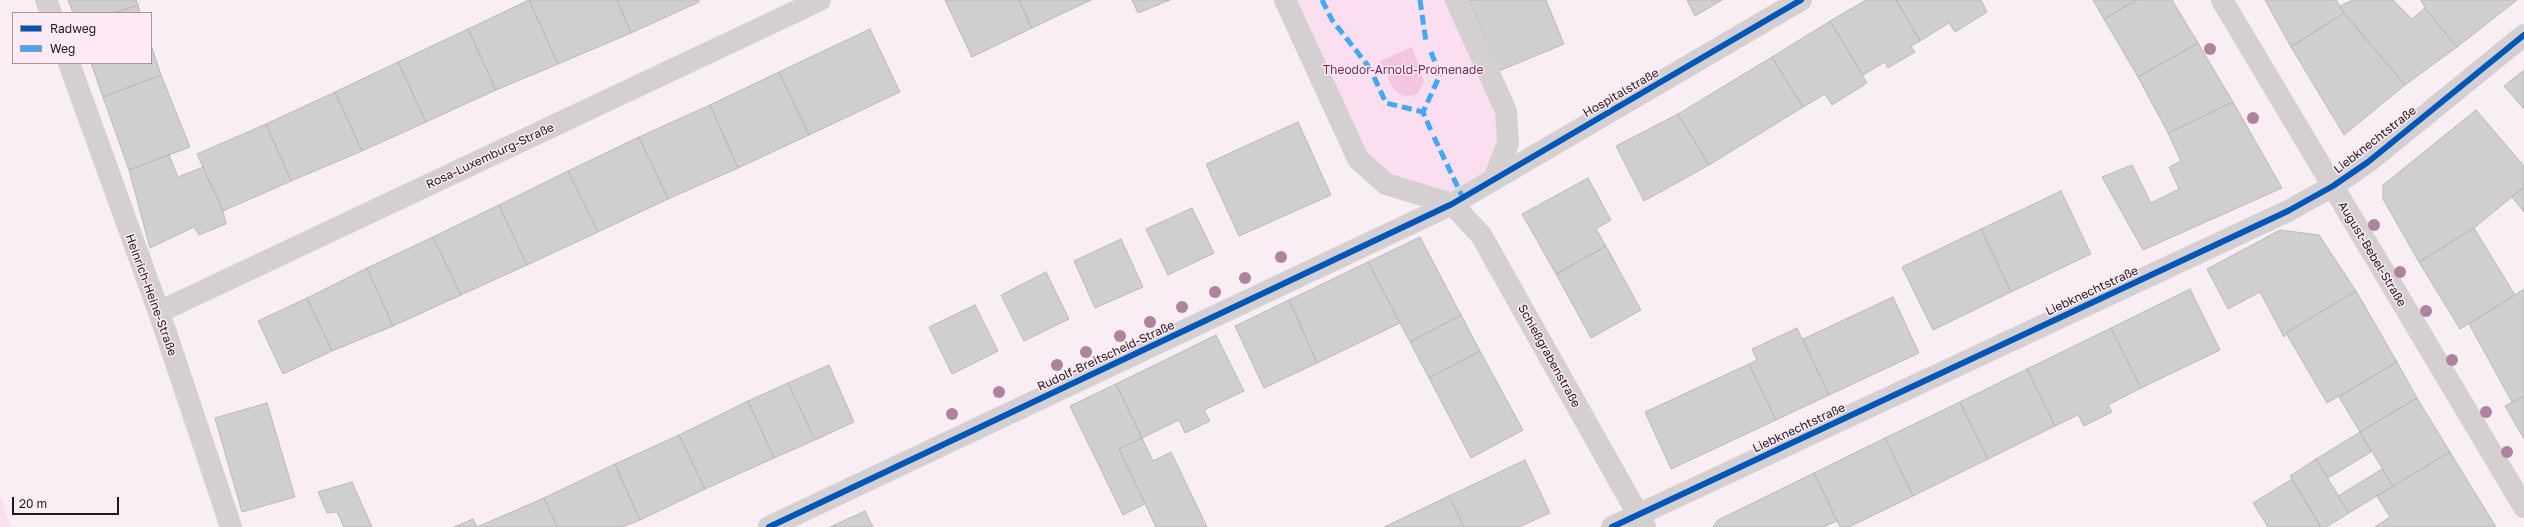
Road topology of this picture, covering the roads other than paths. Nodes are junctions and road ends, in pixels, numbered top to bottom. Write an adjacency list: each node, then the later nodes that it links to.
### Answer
1 (46, 0): 7 (street)
2 (820, 0): 13 (street, Rosa-Luxemburg-Straße)
3 (1285, 0): 12 (street)
4 (1456, 0): 10 (street)
5 (1802, 0): 10 (street, Hospitalstraße)
6 (2222, 0): 11 (street, August-Bebel-Straße)
7 (51, 12)
8 (2524, 35): 11 (street, Liebknechtstraße)
9 (69, 64): 13 (street, Heinrich-Heine-Straße)
10 (1494, 180): 12 (street, Hospitalstraße)
11 (2333, 186): 14 (street, August-Bebel-Straße); 15 (street, Liebknechtstraße)
12 (1452, 204): 15 (street, Schießgrabenstraße); 17 (street, Rudolf-Breitscheid-Straße)
13 (159, 312): 16 (street, Heinrich-Heine-Straße)
14 (2524, 507)
15 (1642, 521): 18 (street, Liebknechtstraße)
16 (231, 527)
17 (769, 527)
18 (1612, 527)

